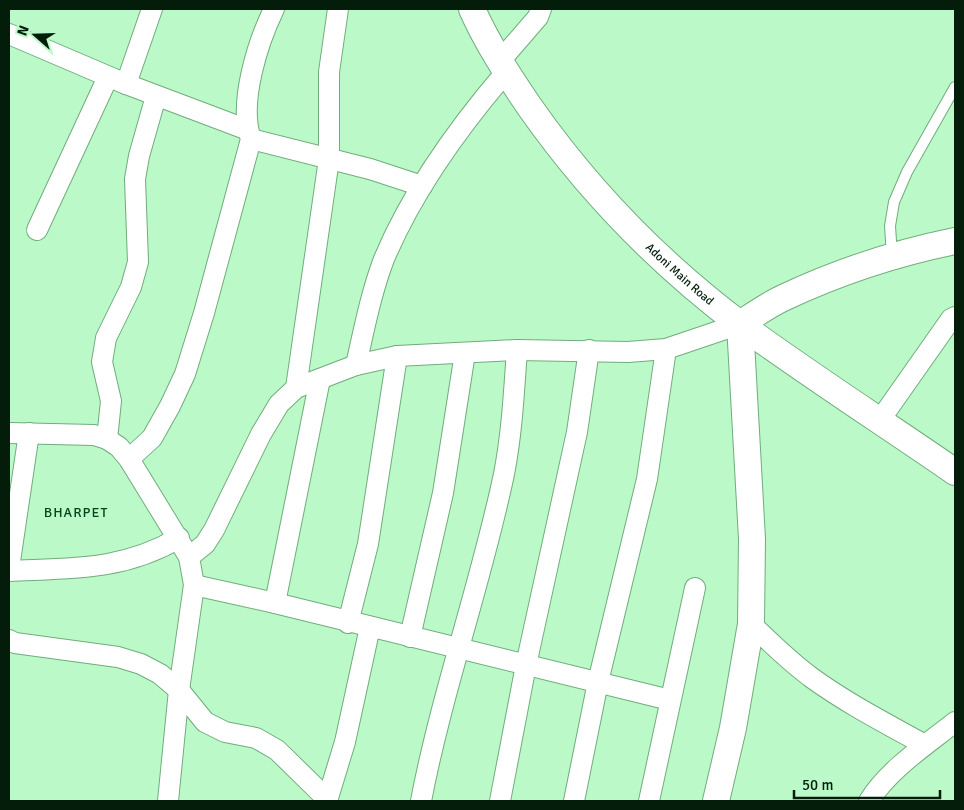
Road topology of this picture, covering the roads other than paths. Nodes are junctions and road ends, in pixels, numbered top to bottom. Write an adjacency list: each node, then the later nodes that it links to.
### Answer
1 (152, 9): 8 (street)
2 (274, 9): 11 (street)
3 (338, 9): 12 (street)
4 (472, 9): 7 (street, Adoni Main Road)
5 (541, 9): 7 (street)
6 (9, 34): 8 (street)
7 (503, 67): 13 (street); 18 (street, Adoni Main Road)
8 (117, 81): 10 (street); 14 (street)
9 (955, 87): 16 (lane)
10 (156, 96): 11 (street); 30 (street)
11 (249, 134): 12 (street); 31 (street)
12 (329, 159): 13 (street); 26 (street)
13 (422, 186): 24 (street)
14 (37, 230)
15 (955, 241): 16 (street)
16 (892, 256): 18 (street)
17 (955, 318): 27 (street)
18 (740, 324): 19 (street); 27 (street, Adoni Main Road); 40 (street)
19 (666, 349): 21 (street); 46 (street)
20 (517, 350): 21 (street); 22 (street); 44 (street)
21 (589, 350): 45 (street)
22 (465, 353): 23 (street); 42 (street)
23 (397, 356): 24 (street); 39 (street)
24 (356, 365): 25 (street)
25 (320, 379): 26 (street); 38 (street)
26 (296, 388): 34 (street)
27 (880, 420): 32 (street, Adoni Main Road)
28 (9, 433): 29 (street)
29 (29, 433): 30 (street); 35 (street)
30 (107, 439): 31 (street)
31 (129, 459): 33 (street)
32 (955, 472)
33 (179, 538): 34 (street); 35 (street)
34 (189, 557): 36 (street)
35 (9, 569)
36 (194, 585): 38 (street); 47 (street)
37 (695, 588): 48 (street)
38 (275, 603): 39 (street)
39 (348, 623): 41 (street)
40 (751, 624): 50 (street); 57 (street)
41 (370, 627): 42 (street); 51 (street)
42 (410, 637): 44 (street)
43 (9, 640): 47 (street)
44 (458, 649): 45 (street); 53 (street)
45 (526, 665): 46 (street); 54 (street)
46 (598, 682): 48 (street); 55 (street)
47 (179, 690): 51 (street); 52 (street)
48 (670, 700): 56 (street)
49 (955, 722): 50 (street)
50 (925, 745): 58 (street)
51 (327, 800)
52 (168, 801)
53 (421, 801)
54 (500, 801)
55 (574, 801)
56 (649, 801)
57 (716, 801)
58 (869, 801)

